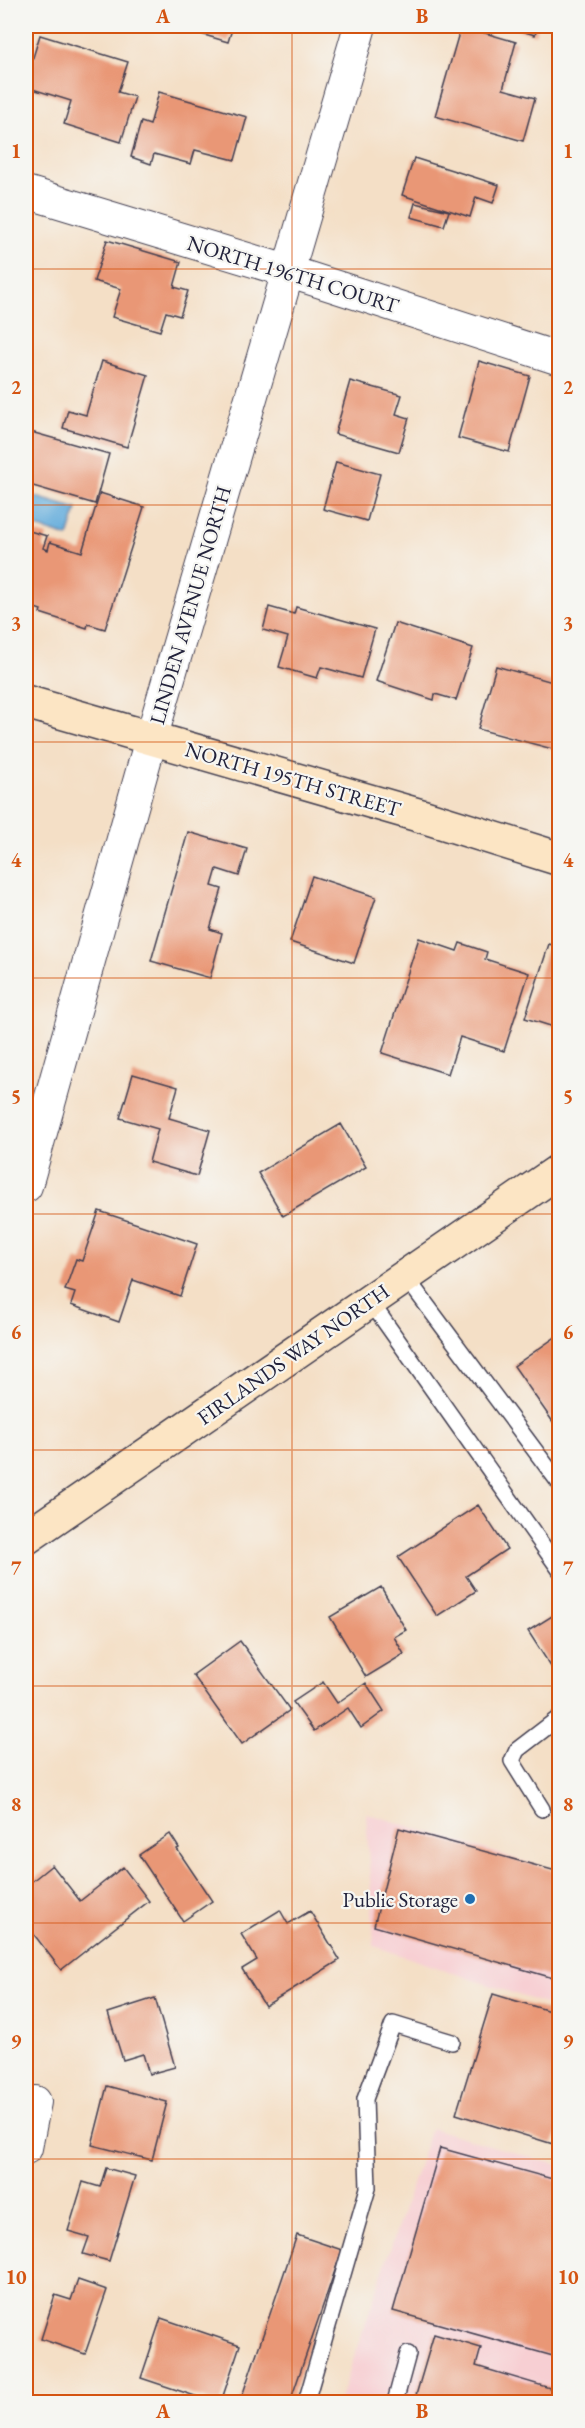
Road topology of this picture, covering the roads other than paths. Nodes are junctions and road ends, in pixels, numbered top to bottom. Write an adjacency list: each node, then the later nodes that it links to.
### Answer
1 (360, 26): 3 (street, LINDEN AVENUE NORTH)
2 (26, 192): 3 (street, NORTH 196TH COURT)
3 (287, 271): 4 (street, NORTH 196TH COURT); 6 (street, LINDEN AVENUE NORTH)
4 (560, 359)
5 (26, 702): 6 (street, NORTH 195TH STREET)
6 (150, 739): 7 (street, NORTH 195TH STREET); 9 (street, LINDEN AVENUE NORTH)
7 (560, 859)
8 (560, 1170): 10 (street, FIRLANDS WAY NORTH)
9 (26, 1186)
10 (405, 1276): 11 (street, FIRLANDS WAY NORTH); 12 (lane)
11 (370, 1301): 13 (street, FIRLANDS WAY NORTH); 14 (lane)
12 (560, 1484)
13 (26, 1538)
14 (560, 1570)
15 (560, 1717): 16 (lane)
16 (542, 1809)
17 (452, 2042): 21 (lane)
18 (35, 2102): 19 (street)
19 (26, 2148)
20 (408, 2355): 22 (lane)
21 (306, 2403)
22 (395, 2403)

